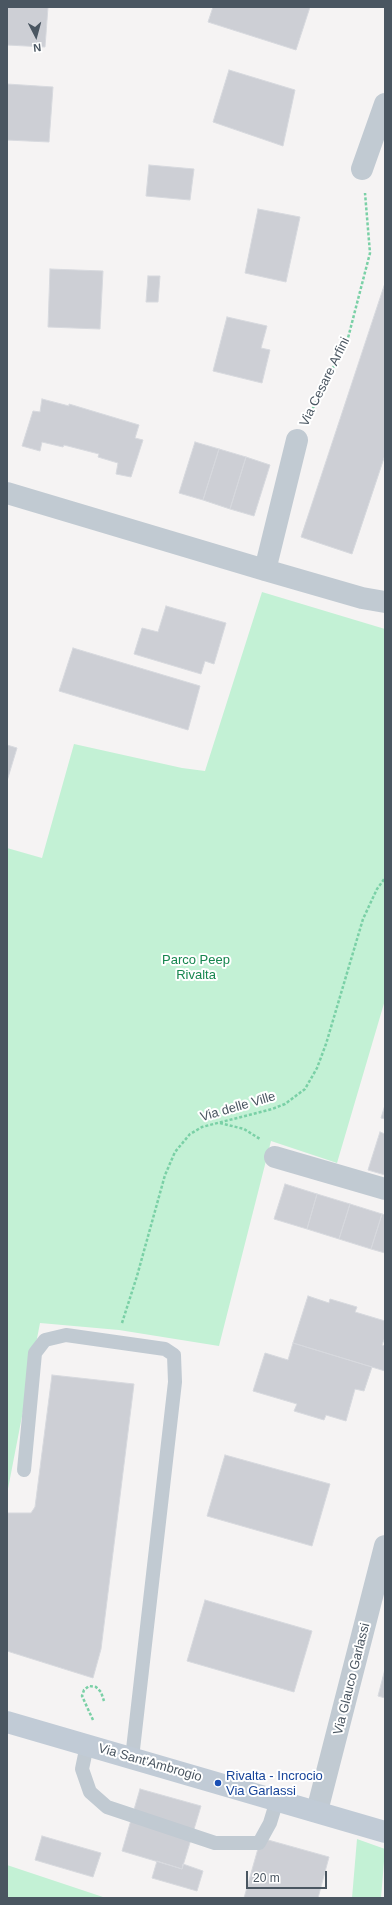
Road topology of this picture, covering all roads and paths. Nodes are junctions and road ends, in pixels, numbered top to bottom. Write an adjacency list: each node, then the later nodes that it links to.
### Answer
1 (385, 104): 2 (street)
2 (362, 169): 3 (path, Via Cesare Arfini)
3 (297, 440): 5 (street, Via Cesare Arfini)
4 (7, 493): 5 (street)
5 (265, 570): 6 (street)
6 (385, 602)
7 (385, 878): 8 (path, Via delle Ville)
8 (218, 1122): 9 (path); 11 (path, Via delle Ville)
9 (275, 1157): 10 (street)
10 (385, 1189)
11 (119, 1330)
12 (24, 1470): 18 (lane)
13 (385, 1546): 20 (street, Via Glauco Garlassi)
14 (104, 1701): 15 (path)
15 (93, 1720)
16 (7, 1722): 17 (main road, Via Sant'Ambrogio)
17 (87, 1745): 18 (main road, Via Sant'Ambrogio); 19 (lane)
18 (132, 1758): 19 (main road, Via Sant'Ambrogio)
19 (277, 1800): 20 (main road, Via Sant'Ambrogio)
20 (317, 1811): 21 (main road, Via Sant'Ambrogio)
21 (385, 1832)

